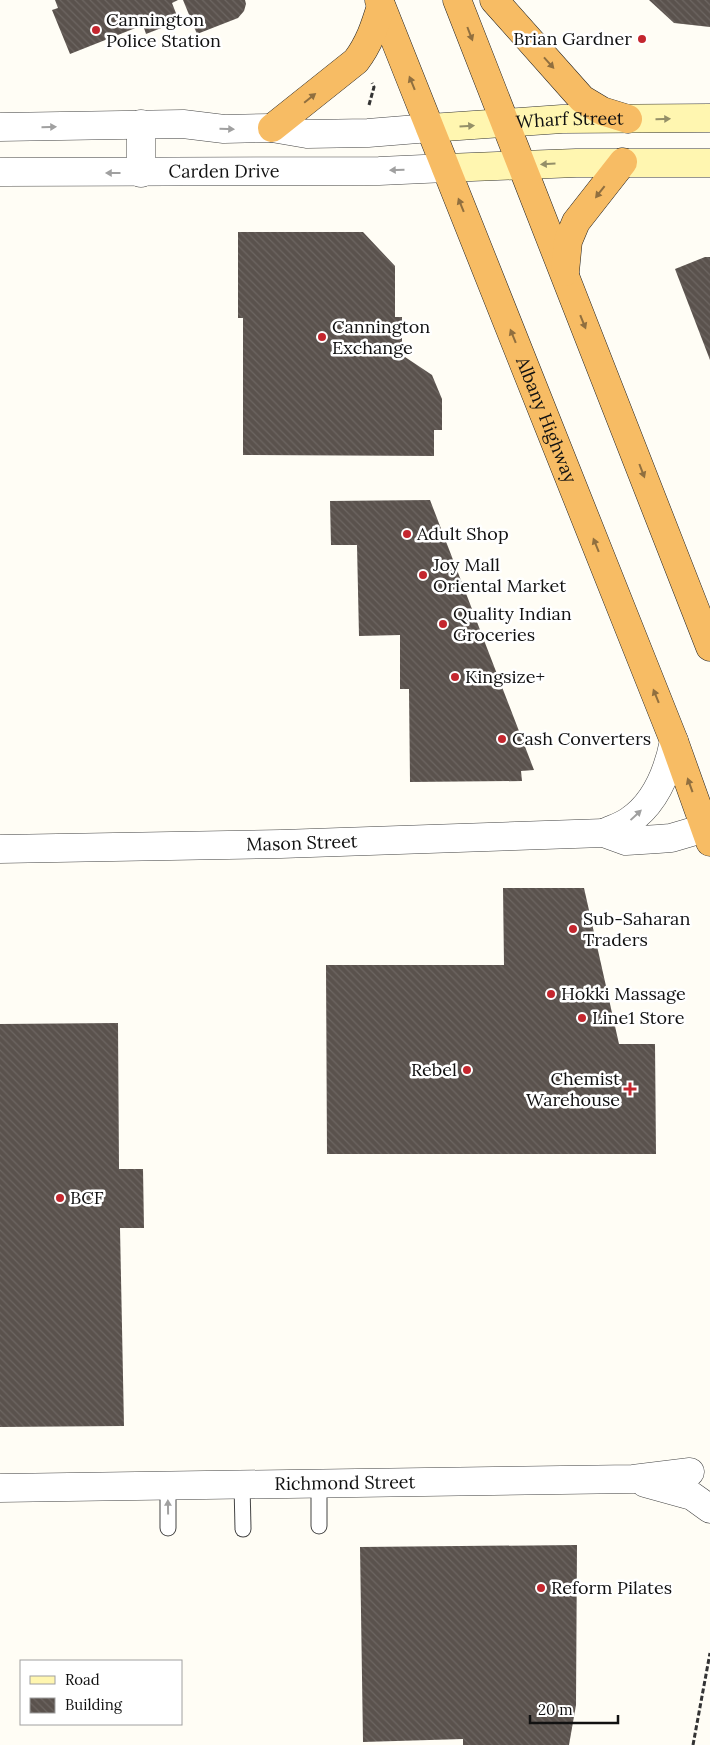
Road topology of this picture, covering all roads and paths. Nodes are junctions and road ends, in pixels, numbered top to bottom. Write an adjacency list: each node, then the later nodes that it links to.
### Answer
1 (457, 0): 8 (highway, one-way to 8)
2 (494, 0): 7 (highway, one-way to 7)
3 (380, 3): 11 (highway, one-way to 3); 12 (highway, Albany Highway, one-way to 3)
4 (374, 87): 5 (path)
5 (368, 108)
6 (710, 118): 7 (main road, Wharf Street, one-way to 6)
7 (628, 119): 8 (main road, Wharf Street)
8 (505, 123): 12 (main road, Wharf Street, one-way to 8); 15 (highway)
9 (141, 124): 10 (street, one-way to 9); 11 (street, one-way to 11); 18 (street)
10 (0, 128)
11 (272, 128): 12 (street)
12 (430, 128): 16 (highway, Albany Highway)
13 (623, 162): 14 (main road); 15 (main road, one-way to 15); 19 (highway, one-way to 19)
14 (710, 163)
15 (521, 165): 16 (main road); 19 (highway)
16 (446, 168): 18 (street, Carden Drive, one-way to 18); 21 (highway, Albany Highway, one-way to 16)
17 (0, 172): 18 (street, Carden Drive, one-way to 17)
18 (141, 173)
19 (565, 277): 20 (highway, one-way to 20)
20 (710, 647)
21 (674, 741): 22 (highway, Albany Highway, one-way to 21); 23 (street, Mason Street, one-way to 21)
22 (708, 831): 23 (street, Mason Street)
23 (604, 833): 24 (street, Mason Street)
24 (0, 849)
25 (690, 1472): 26 (street, Richmond Street)
26 (633, 1480): 28 (street, Richmond Street); 31 (street)
27 (242, 1484): 28 (street, Richmond Street); 29 (street, Richmond Street); 34 (lane)
28 (319, 1484): 32 (lane)
29 (168, 1486): 30 (street, Richmond Street); 33 (lane, one-way to 29)
30 (0, 1488)
31 (710, 1510)
32 (319, 1526)
33 (168, 1528)
34 (243, 1529)
35 (710, 1653): 36 (path)
36 (693, 1745)

